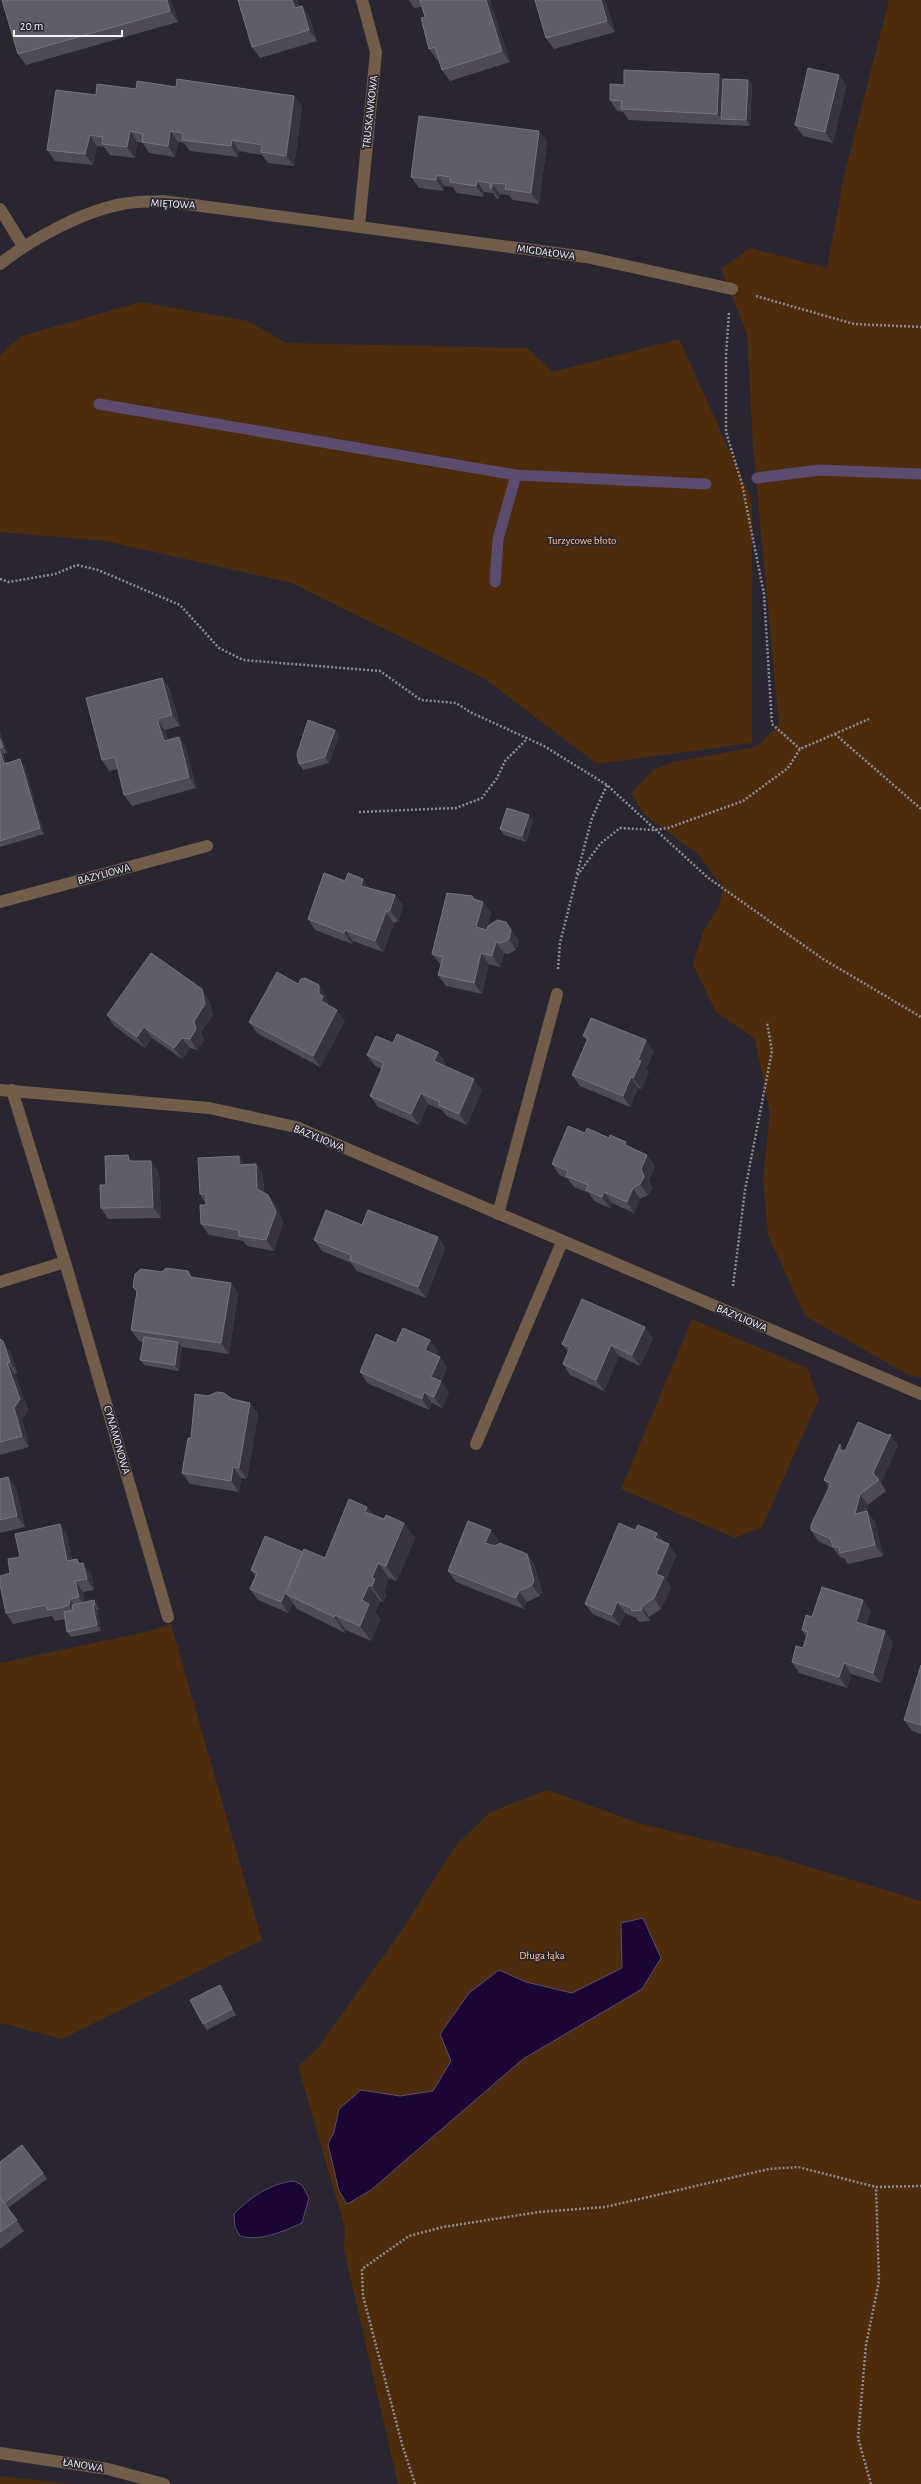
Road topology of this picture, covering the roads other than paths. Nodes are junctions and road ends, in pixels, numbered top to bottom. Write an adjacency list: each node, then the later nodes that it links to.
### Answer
1 (362, 0): 3 (street, TRUSKAWKOWA)
2 (0, 209): 4 (street)
3 (359, 226): 4 (street, MIĘTOWA); 6 (street, MIGDAŁOWA)
4 (23, 246): 5 (street, MIĘTOWA)
5 (0, 264)
6 (732, 289)
7 (207, 846): 8 (street, BAZYLIOWA)
8 (0, 902)
9 (557, 994): 11 (street)
10 (6, 1090): 11 (street, BAZYLIOWA); 13 (street, CYNAMONOWA)
11 (498, 1214): 12 (street, BAZYLIOWA)
12 (562, 1242): 15 (street, BAZYLIOWA); 16 (street)
13 (65, 1262): 14 (street); 17 (street, CYNAMONOWA)
14 (0, 1282)
15 (921, 1394)
16 (476, 1444)
17 (168, 1617)
18 (0, 2454): 19 (street, ŁANOWA)
19 (164, 2484)

